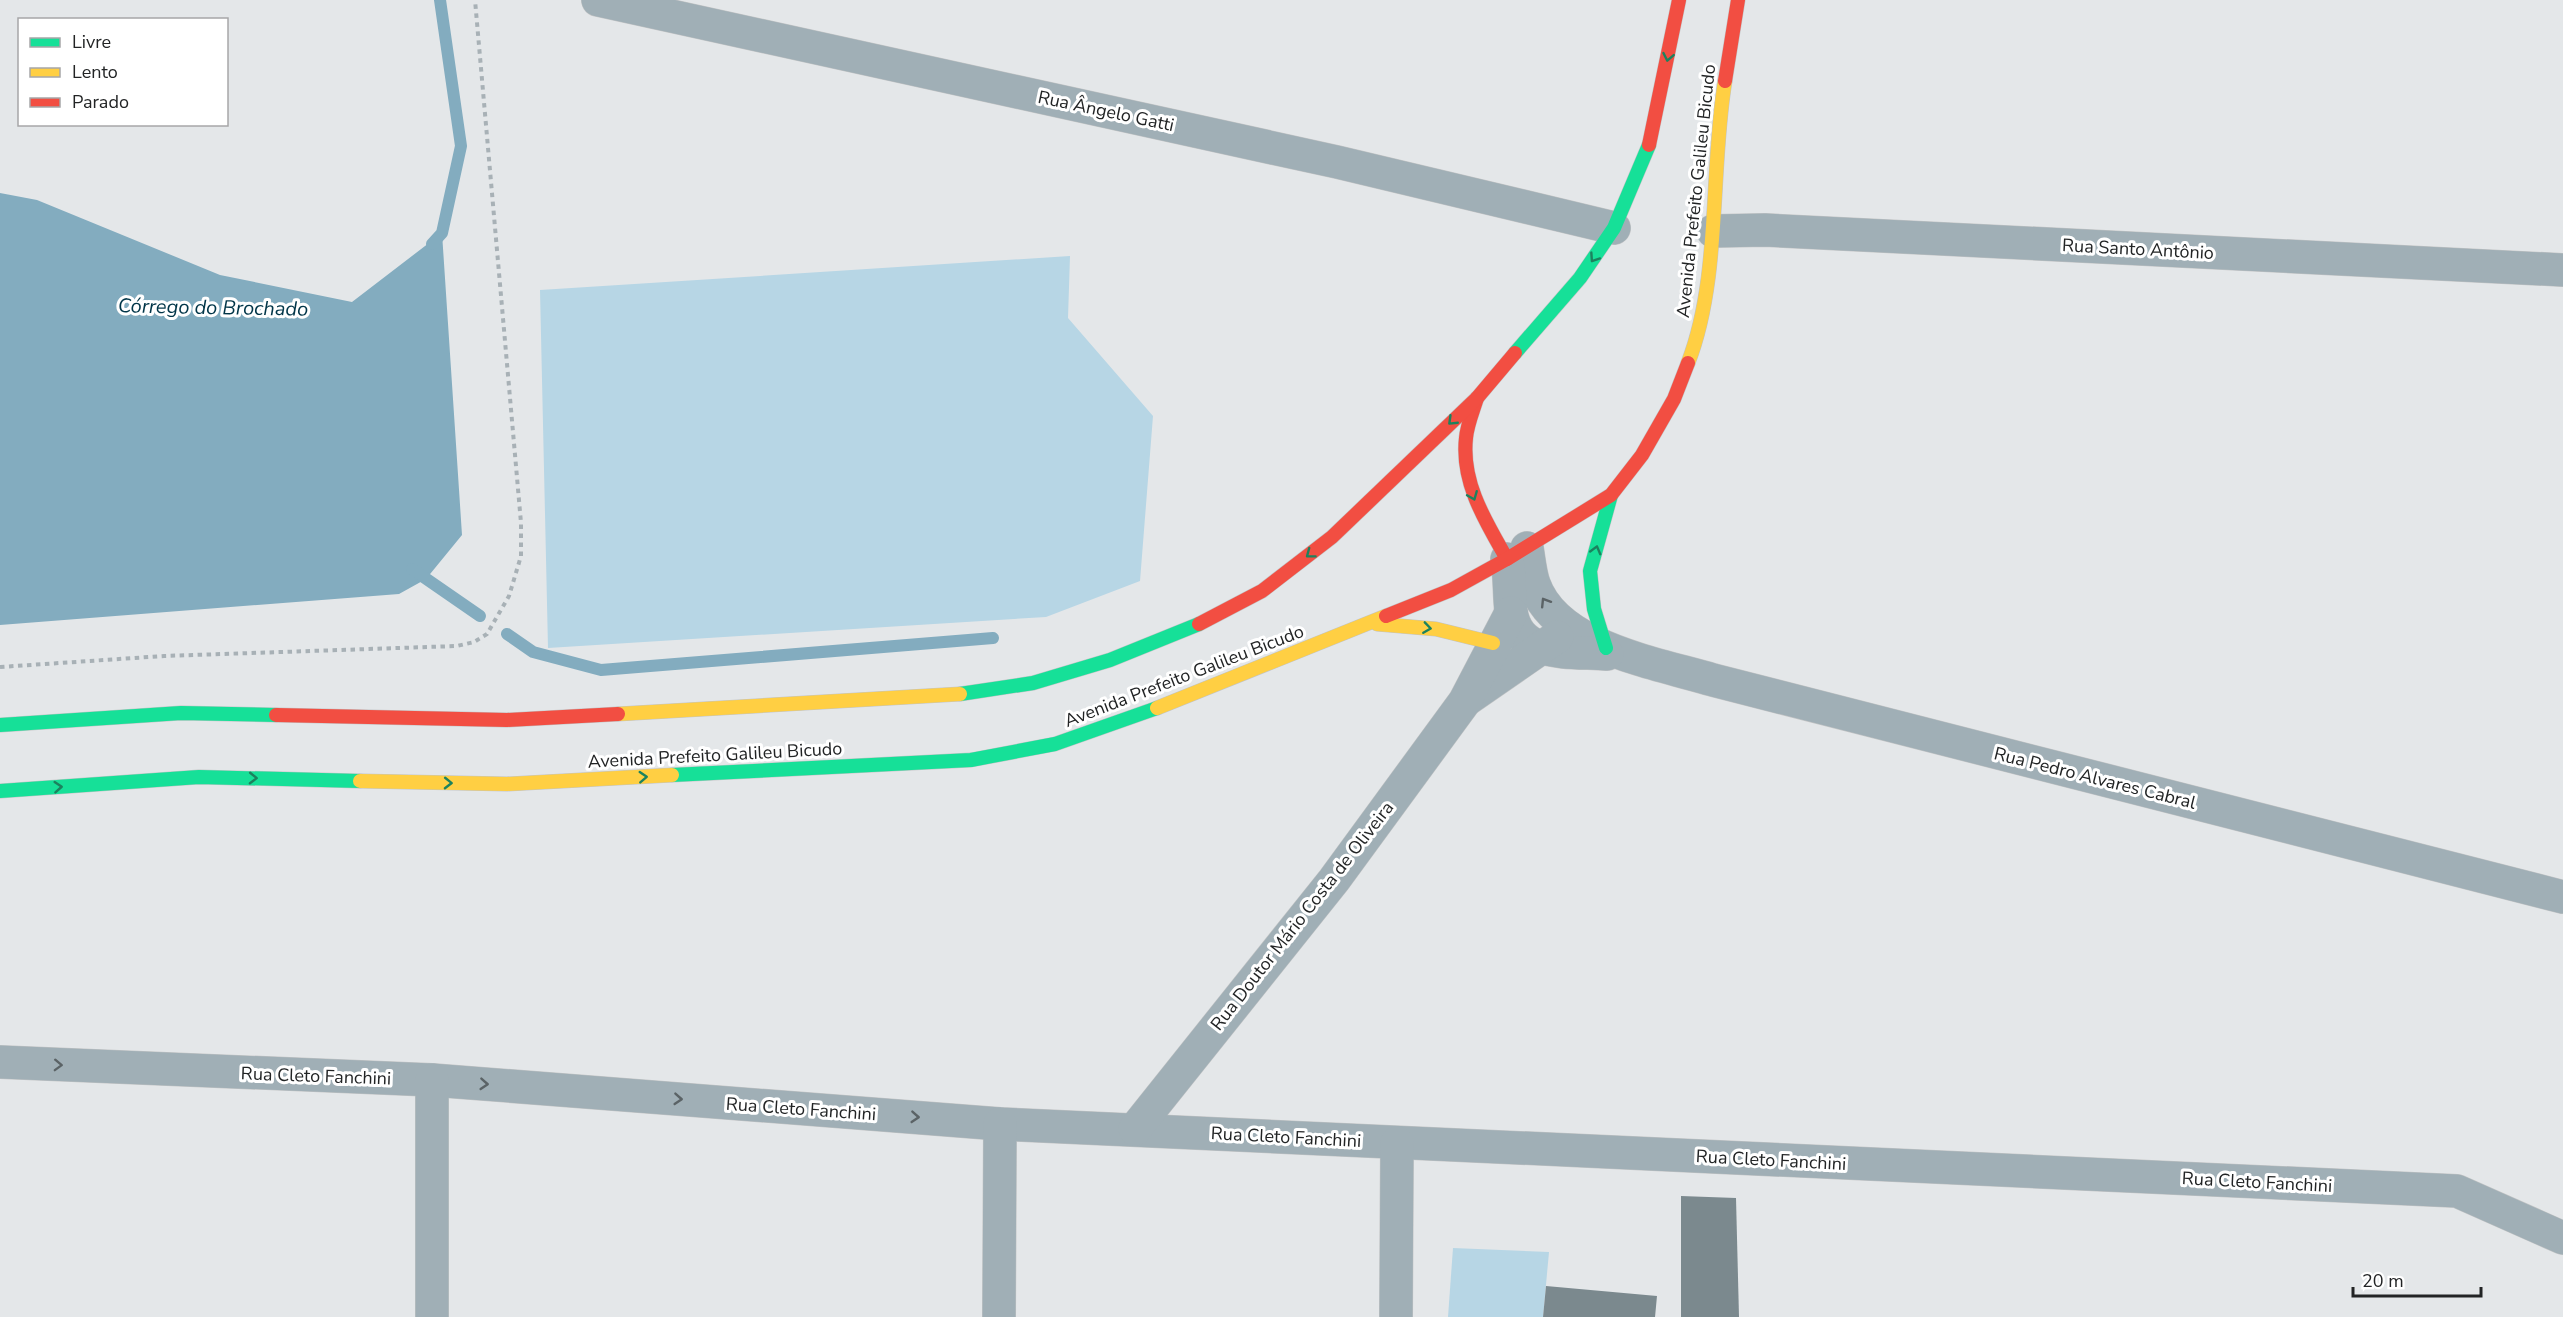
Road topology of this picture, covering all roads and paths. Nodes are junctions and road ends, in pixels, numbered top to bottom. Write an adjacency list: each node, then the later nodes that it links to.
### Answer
1 (475, 0): 17 (path)
2 (598, 0): 5 (street, Rua Ângelo Gatti)
3 (1679, 0): 5 (main road, one-way to 5)
4 (1738, 0): 6 (main road, Avenida Prefeito Galileu Bicudo)
5 (1614, 228): 8 (main road, one-way to 8)
6 (1713, 231): 7 (street, Rua Santo Antônio); 9 (main road, Avenida Prefeito Galileu Bicudo)
7 (2563, 270)
8 (1477, 398): 10 (main road, one-way to 10); 19 (main road, one-way to 19)
9 (1611, 495): 10 (main road, Avenida Prefeito Galileu Bicudo); 12 (main road, one-way to 9)
10 (1517, 553): 11 (street); 12 (street, Rua Pedro Alvares Cabral, one-way to 10); 13 (main road, Avenida Prefeito Galileu Bicudo)
11 (1511, 613): 14 (street, Rua Doutor Mário Costa de Oliveira); 15 (street)
12 (1582, 618): 15 (street, Rua Doutor Mário Costa de Oliveira); 16 (street, Rua Pedro Alvares Cabral)
13 (1369, 623): 14 (main road, one-way to 14); 20 (main road, Avenida Prefeito Galileu Bicudo, one-way to 13)
14 (1493, 643): 18 (street, Rua Doutor Mário Costa de Oliveira)
15 (1541, 650): 16 (street, Rua Pedro Alvares Cabral); 18 (street, Rua Doutor Mário Costa de Oliveira)
16 (1617, 651): 21 (street, Rua Pedro Alvares Cabral)
17 (0, 667)
18 (1464, 700): 25 (street, Rua Doutor Mário Costa de Oliveira)
19 (0, 725)
20 (0, 791)
21 (2563, 897)
22 (0, 1062): 23 (street, Rua Cleto Fanchini, one-way to 23)
23 (432, 1080): 24 (street, Rua Cleto Fanchini, one-way to 24); 28 (street)
24 (1000, 1124): 25 (street, Rua Cleto Fanchini); 29 (street)
25 (1135, 1129): 26 (street, Rua Cleto Fanchini)
26 (1397, 1143): 27 (street, Rua Cleto Fanchini); 30 (street)
27 (2563, 1238)
28 (432, 1317)
29 (999, 1317)
30 (1396, 1317)

